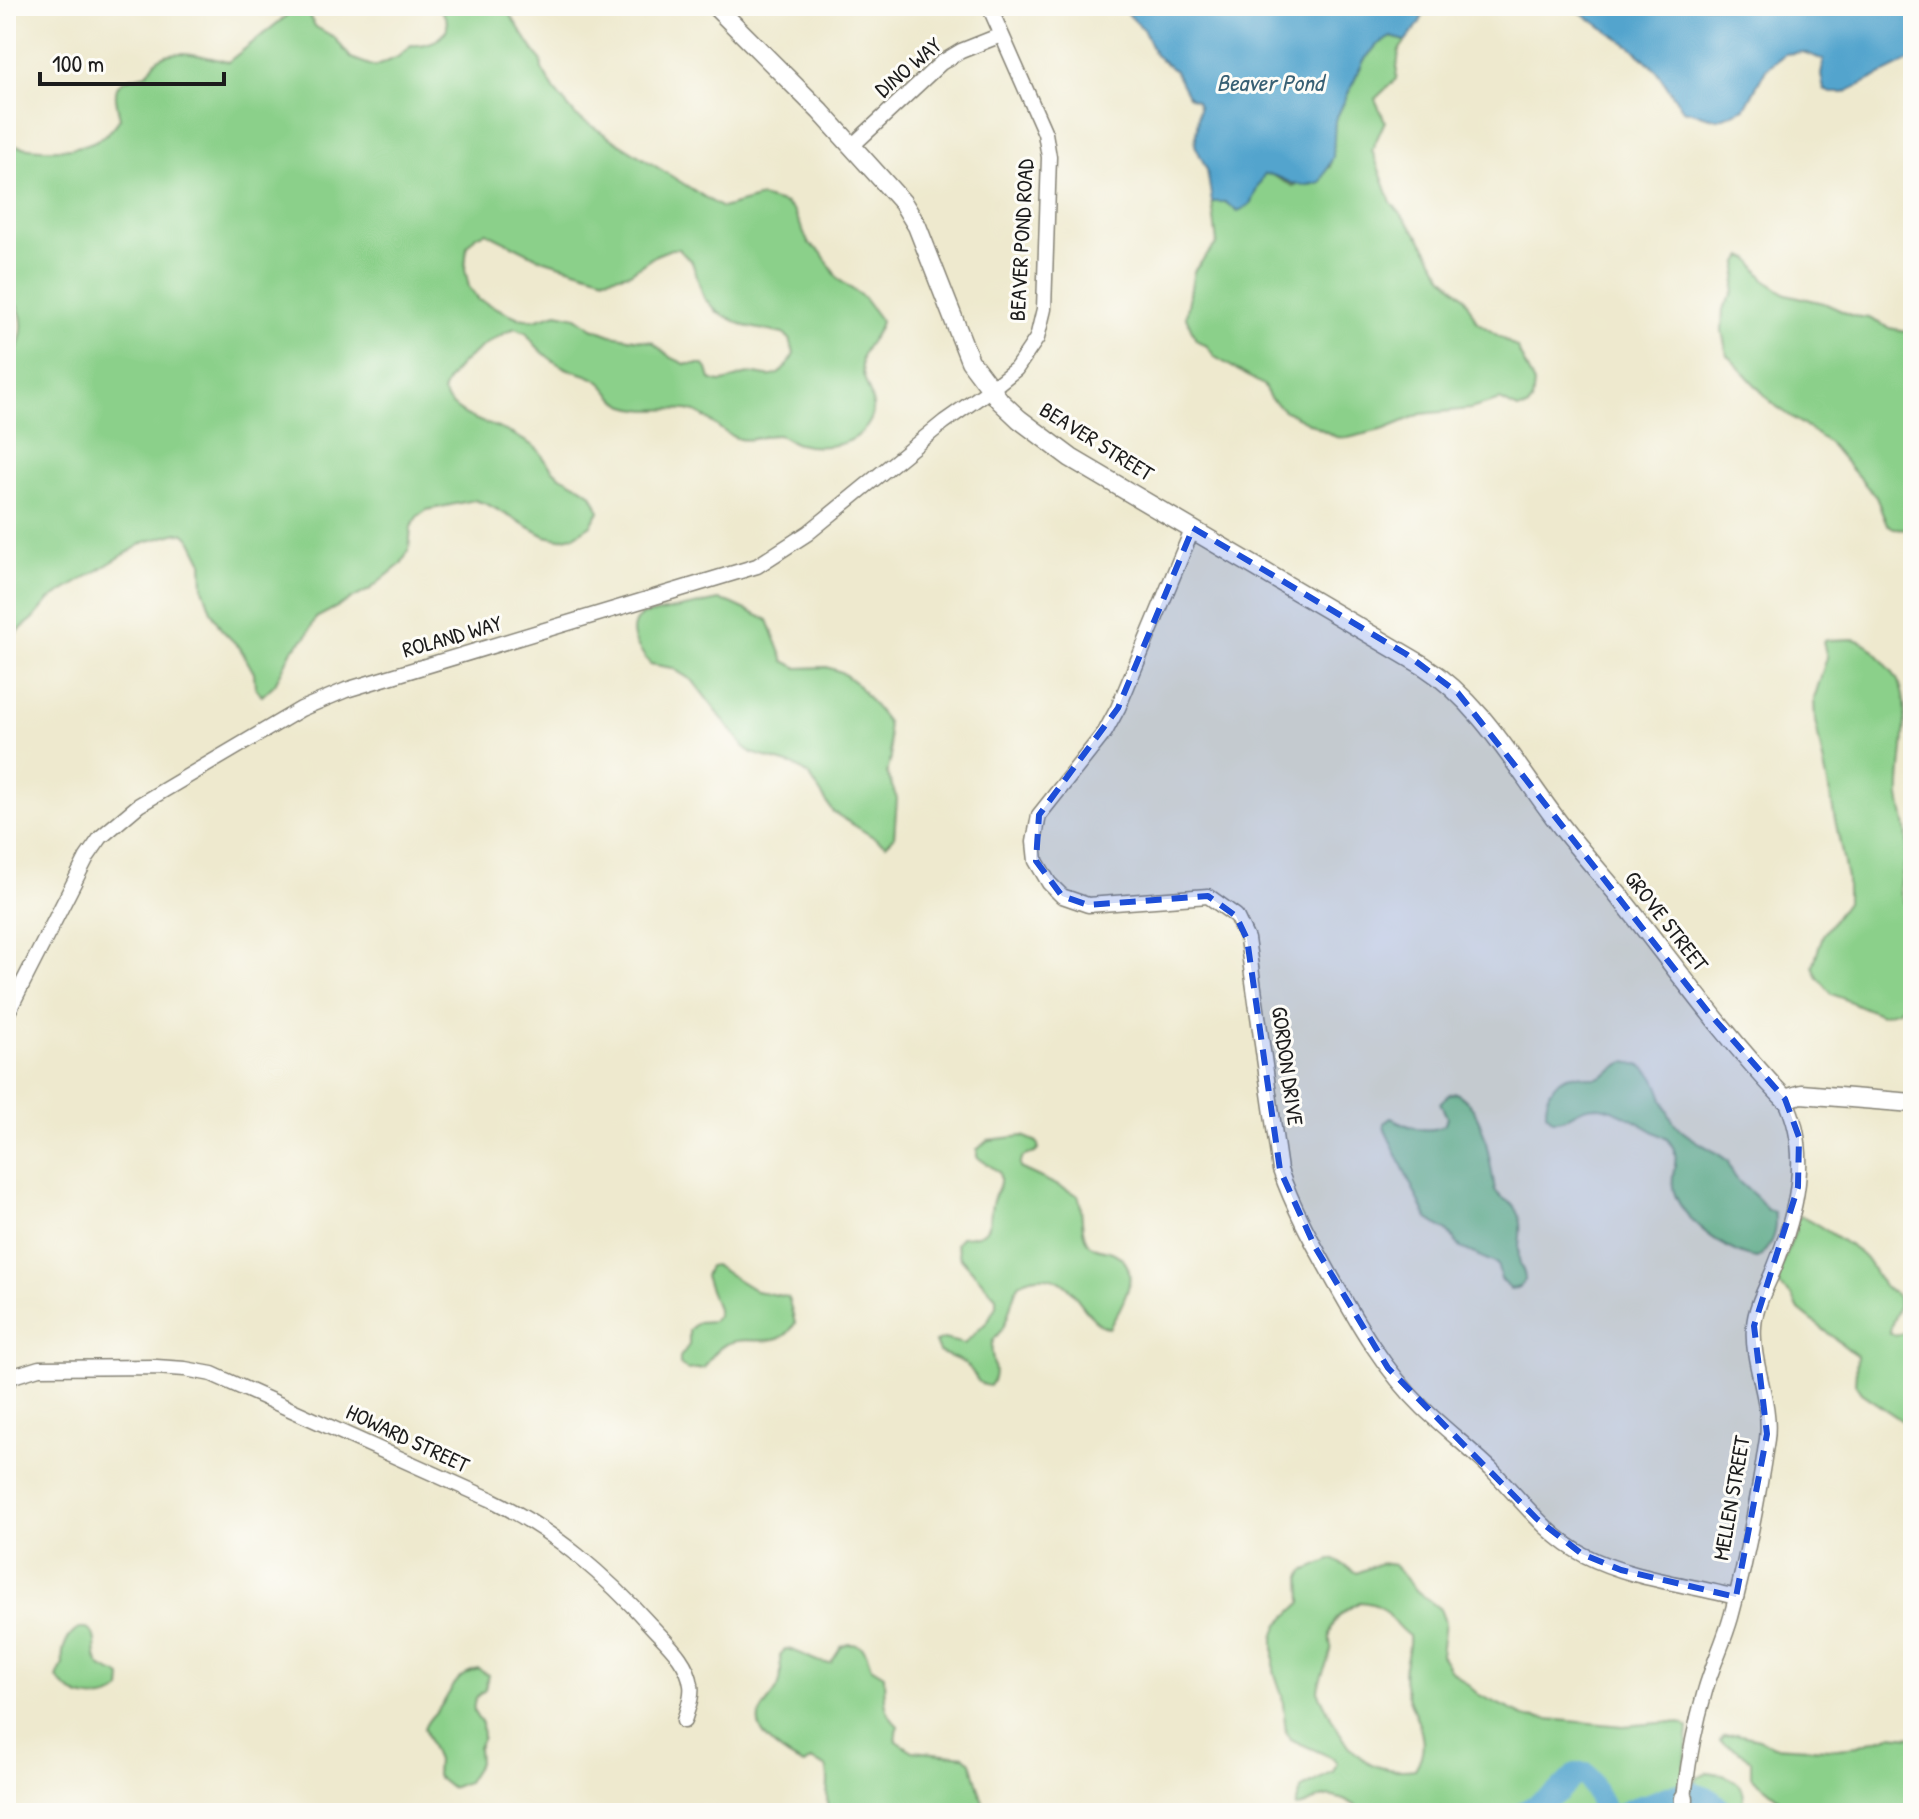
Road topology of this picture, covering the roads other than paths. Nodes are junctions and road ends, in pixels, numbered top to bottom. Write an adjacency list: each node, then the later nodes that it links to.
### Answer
1 (715, 6): 4 (street, BEAVER STREET)
2 (989, 6): 3 (street, BEAVER POND ROAD)
3 (1001, 35): 4 (street, DINO WAY); 5 (street, BEAVER POND ROAD)
4 (852, 146): 5 (street, BEAVER STREET)
5 (991, 389): 6 (street, BEAVER STREET); 8 (street, ROLAND WAY)
6 (1193, 528): 7 (street, BEAVER STREET); 12 (street, GORDON DRIVE)
7 (1432, 671): 9 (street, GROVE STREET)
8 (6, 1016)
9 (1785, 1099): 10 (street); 12 (street, MELLEN STREET)
10 (1913, 1103)
11 (6, 1384): 13 (street, HOWARD STREET)
12 (1736, 1597): 14 (street, MELLEN STREET)
13 (684, 1721)
14 (1684, 1800)

